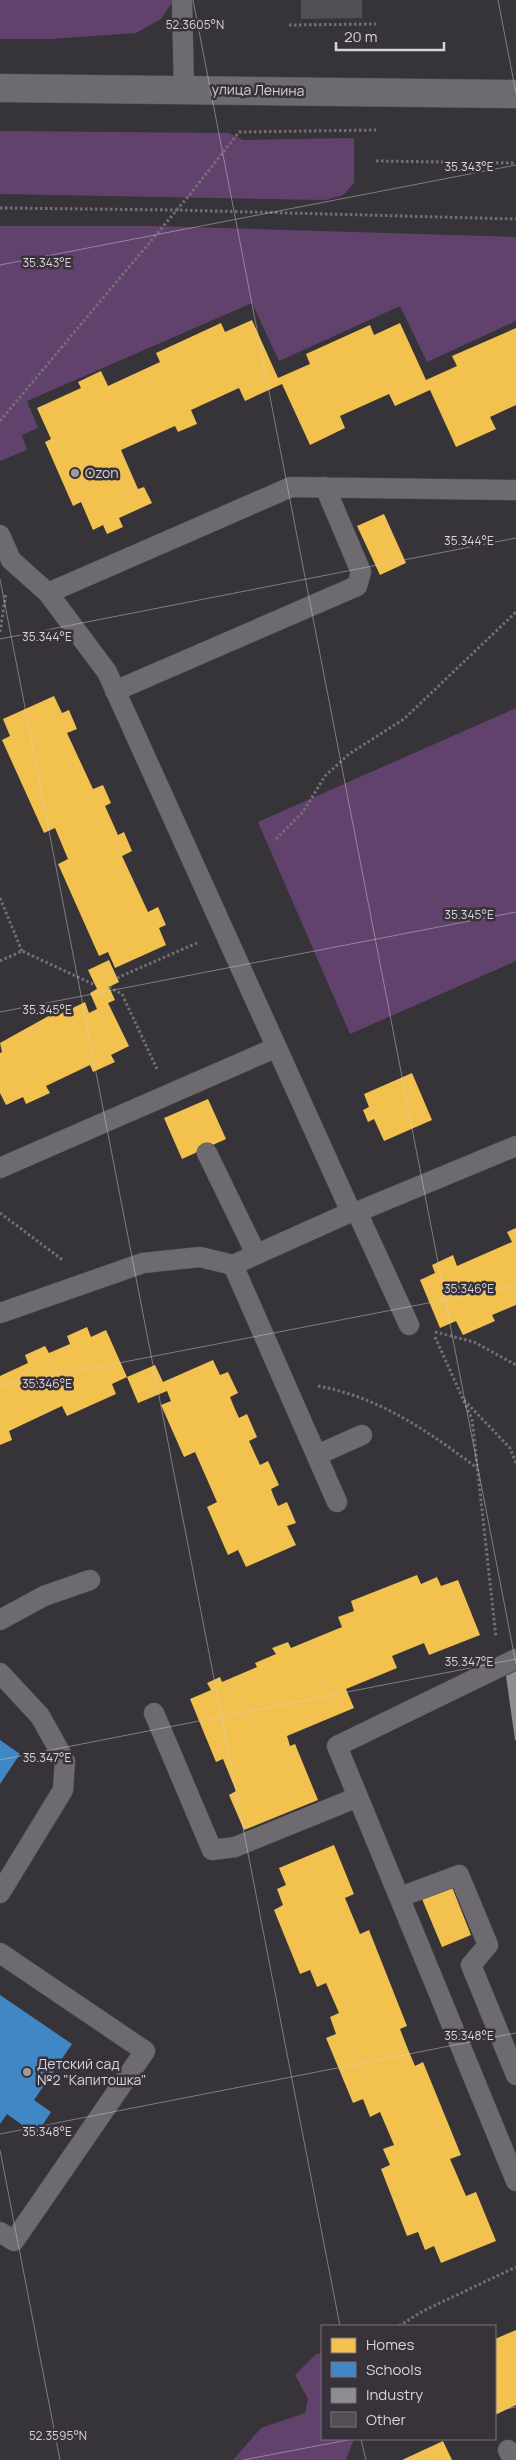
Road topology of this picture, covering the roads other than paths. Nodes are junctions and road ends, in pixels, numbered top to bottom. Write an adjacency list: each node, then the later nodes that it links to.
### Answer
1 (182, 0): 3 (lane)
2 (0, 88): 3 (main road, улица Ленина)
3 (184, 90): 4 (main road, улица Ленина)
4 (516, 94)
5 (325, 487): 6 (lane); 8 (lane); 9 (lane)
6 (516, 490)
7 (0, 535): 8 (lane)
8 (48, 592): 9 (lane)
9 (115, 691): 10 (lane)
10 (275, 1048): 13 (lane); 14 (lane)
11 (516, 1146): 14 (lane)
12 (207, 1153): 15 (lane)
13 (0, 1168)
14 (354, 1212): 15 (lane); 18 (lane)
15 (256, 1254): 16 (lane)
16 (233, 1265): 17 (lane); 20 (lane)
17 (0, 1313)
18 (409, 1325)
19 (362, 1435): 20 (lane)
20 (317, 1454): 21 (lane)
21 (337, 1502)
22 (90, 1580): 23 (lane)
23 (0, 1620)
24 (508, 1663): 27 (lane)
25 (0, 1673): 28 (lane)
26 (154, 1713): 27 (lane)
27 (358, 1797): 29 (lane)
28 (0, 1893)
29 (400, 1897): 31 (lane); 32 (lane)
30 (0, 1953): 33 (lane)
31 (516, 2075)
32 (516, 2182)
33 (0, 2232)

